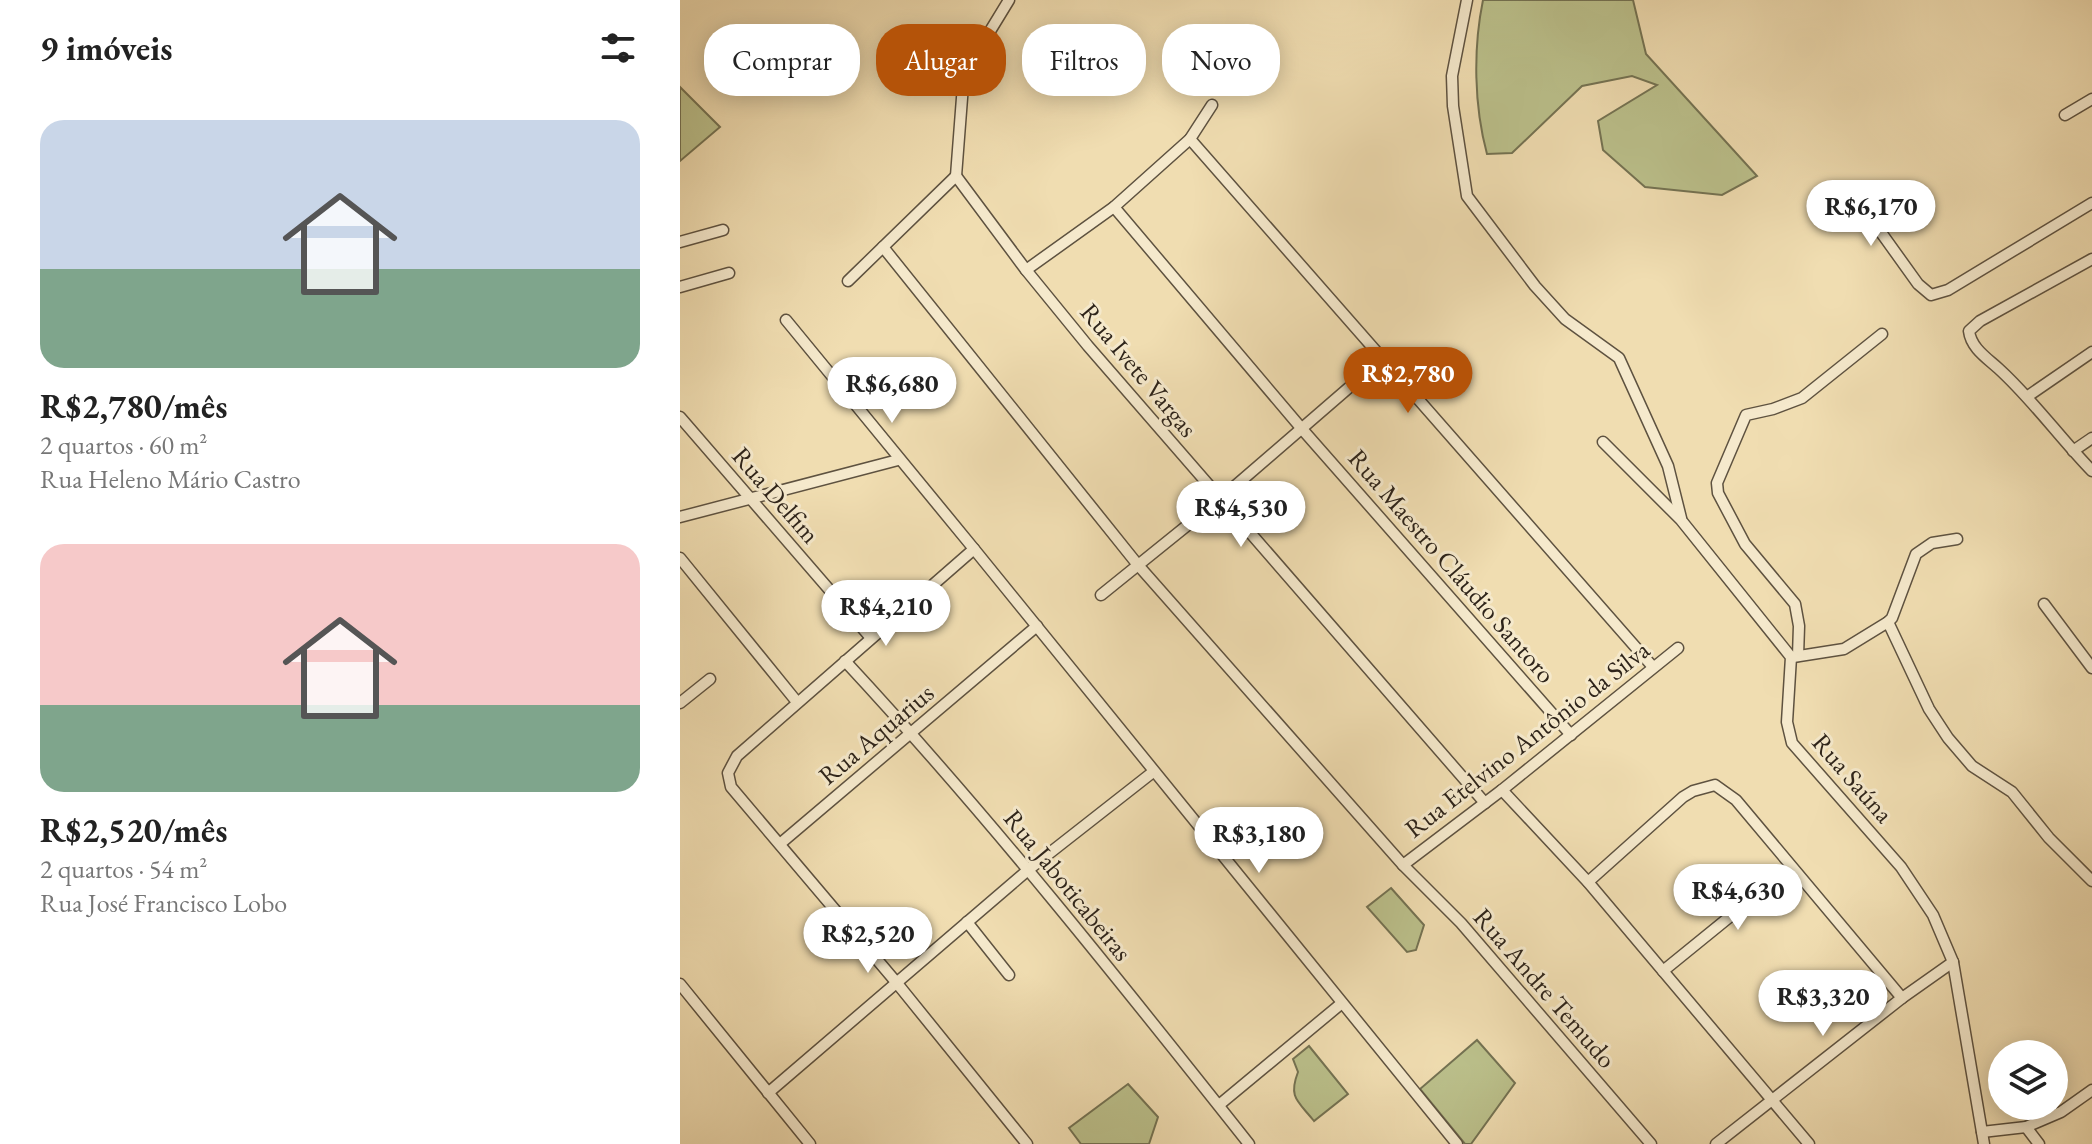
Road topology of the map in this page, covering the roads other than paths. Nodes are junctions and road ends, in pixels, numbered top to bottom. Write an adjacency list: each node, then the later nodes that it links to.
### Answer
1 (1009, 0): 7 (street)
2 (1467, 0): 34 (street)
3 (2092, 99): 5 (street)
4 (1212, 105): 6 (street)
5 (2065, 115)
6 (1190, 139): 10 (street); 22 (street)
7 (956, 176): 13 (street); 15 (street, Rua Ivete Vargas)
8 (1852, 192): 9 (street)
9 (2092, 203)
10 (1114, 207): 15 (street); 25 (street, Rua Maestro Cláudio Santoro)
11 (723, 230): 12 (street)
12 (680, 242)
13 (883, 247): 17 (street); 38 (street, Rua Andre Temudo)
14 (2092, 259): 23 (street)
15 (1026, 270): 32 (street, Rua Ivete Vargas)
16 (729, 273): 18 (street)
17 (848, 281)
18 (680, 287)
19 (786, 320): 29 (street)
20 (1882, 334): 45 (street, Rua Saúna)
21 (2092, 352): 23 (street)
22 (1382, 359): 25 (street); 47 (street)
23 (2028, 396): 28 (street)
24 (680, 417): 31 (street, Rua Delfim)
25 (1302, 429): 32 (street); 53 (street, Rua Maestro Cláudio Santoro)
26 (2092, 438): 28 (street)
27 (1603, 442): 34 (street)
28 (2073, 451): 30 (street)
29 (898, 460): 31 (street); 36 (street)
30 (2092, 471)
31 (750, 499): 33 (street); 43 (street, Rua Delfim)
32 (1220, 499): 38 (street); 56 (street, Rua Ivete Vargas)
33 (680, 517)
34 (1681, 520): 45 (street)
35 (1957, 539): 41 (street)
36 (974, 549): 42 (street); 43 (street)
37 (680, 558): 50 (street)
38 (1138, 565): 39 (street); 58 (street, Rua Andre Temudo)
39 (1101, 595)
40 (2044, 604): 48 (street)
41 (1888, 622): 45 (street); 61 (street)
42 (1037, 626): 52 (street, Rua Aquarius); 54 (street)
43 (871, 638): 46 (street)
44 (1678, 648): 47 (street, Rua Etelvino Antônio da Silva)
45 (1795, 656): 64 (street, Rua Saúna)
46 (845, 661): 50 (street); 52 (street, Rua Jaboticabeiras)
47 (1653, 667): 53 (street, Rua Etelvino Antônio da Silva)
48 (2092, 668)
49 (710, 679): 51 (street)
50 (797, 702): 57 (street)
51 (680, 703)
52 (912, 733): 57 (street, Rua Aquarius); 60 (street, Rua Jaboticabeiras)
53 (1571, 735): 55 (street, Rua Etelvino Antônio da Silva)
54 (1153, 772): 60 (street); 70 (street)
55 (1502, 790): 56 (street, Rua Etelvino Antônio da Silva); 62 (street)
56 (1485, 803): 58 (street, Rua Etelvino Antônio da Silva)
57 (781, 843): 67 (street)
58 (1403, 865): 81 (street, Rua Andre Temudo)
59 (1791, 867): 62 (street); 65 (street); 69 (street)
60 (1028, 870): 63 (street); 74 (street, Rua Jaboticabeiras)
61 (2092, 881)
62 (1588, 882): 65 (street)
63 (967, 922): 66 (street); 67 (street)
64 (1953, 962): 69 (street); 76 (street, Rua Saúna)
65 (1663, 971): 73 (street)
66 (1009, 975)
67 (896, 982): 72 (street); 78 (street)
68 (680, 984): 72 (street)
69 (1902, 998): 73 (street)
70 (1342, 1003): 74 (street); 80 (street)
71 (2092, 1090): 75 (street)
72 (768, 1093): 77 (street)
73 (1772, 1098): 82 (street); 83 (street)
74 (1219, 1105): 79 (street, Rua Jaboticabeiras)
75 (2026, 1127): 76 (street); 85 (street)
76 (1982, 1132): 84 (street, Rua Saúna)
77 (810, 1144)
78 (1027, 1144)
79 (1249, 1144)
80 (1457, 1144)
81 (1651, 1144)
82 (1716, 1144)
83 (1809, 1144)
84 (1984, 1144)
85 (2039, 1144)

